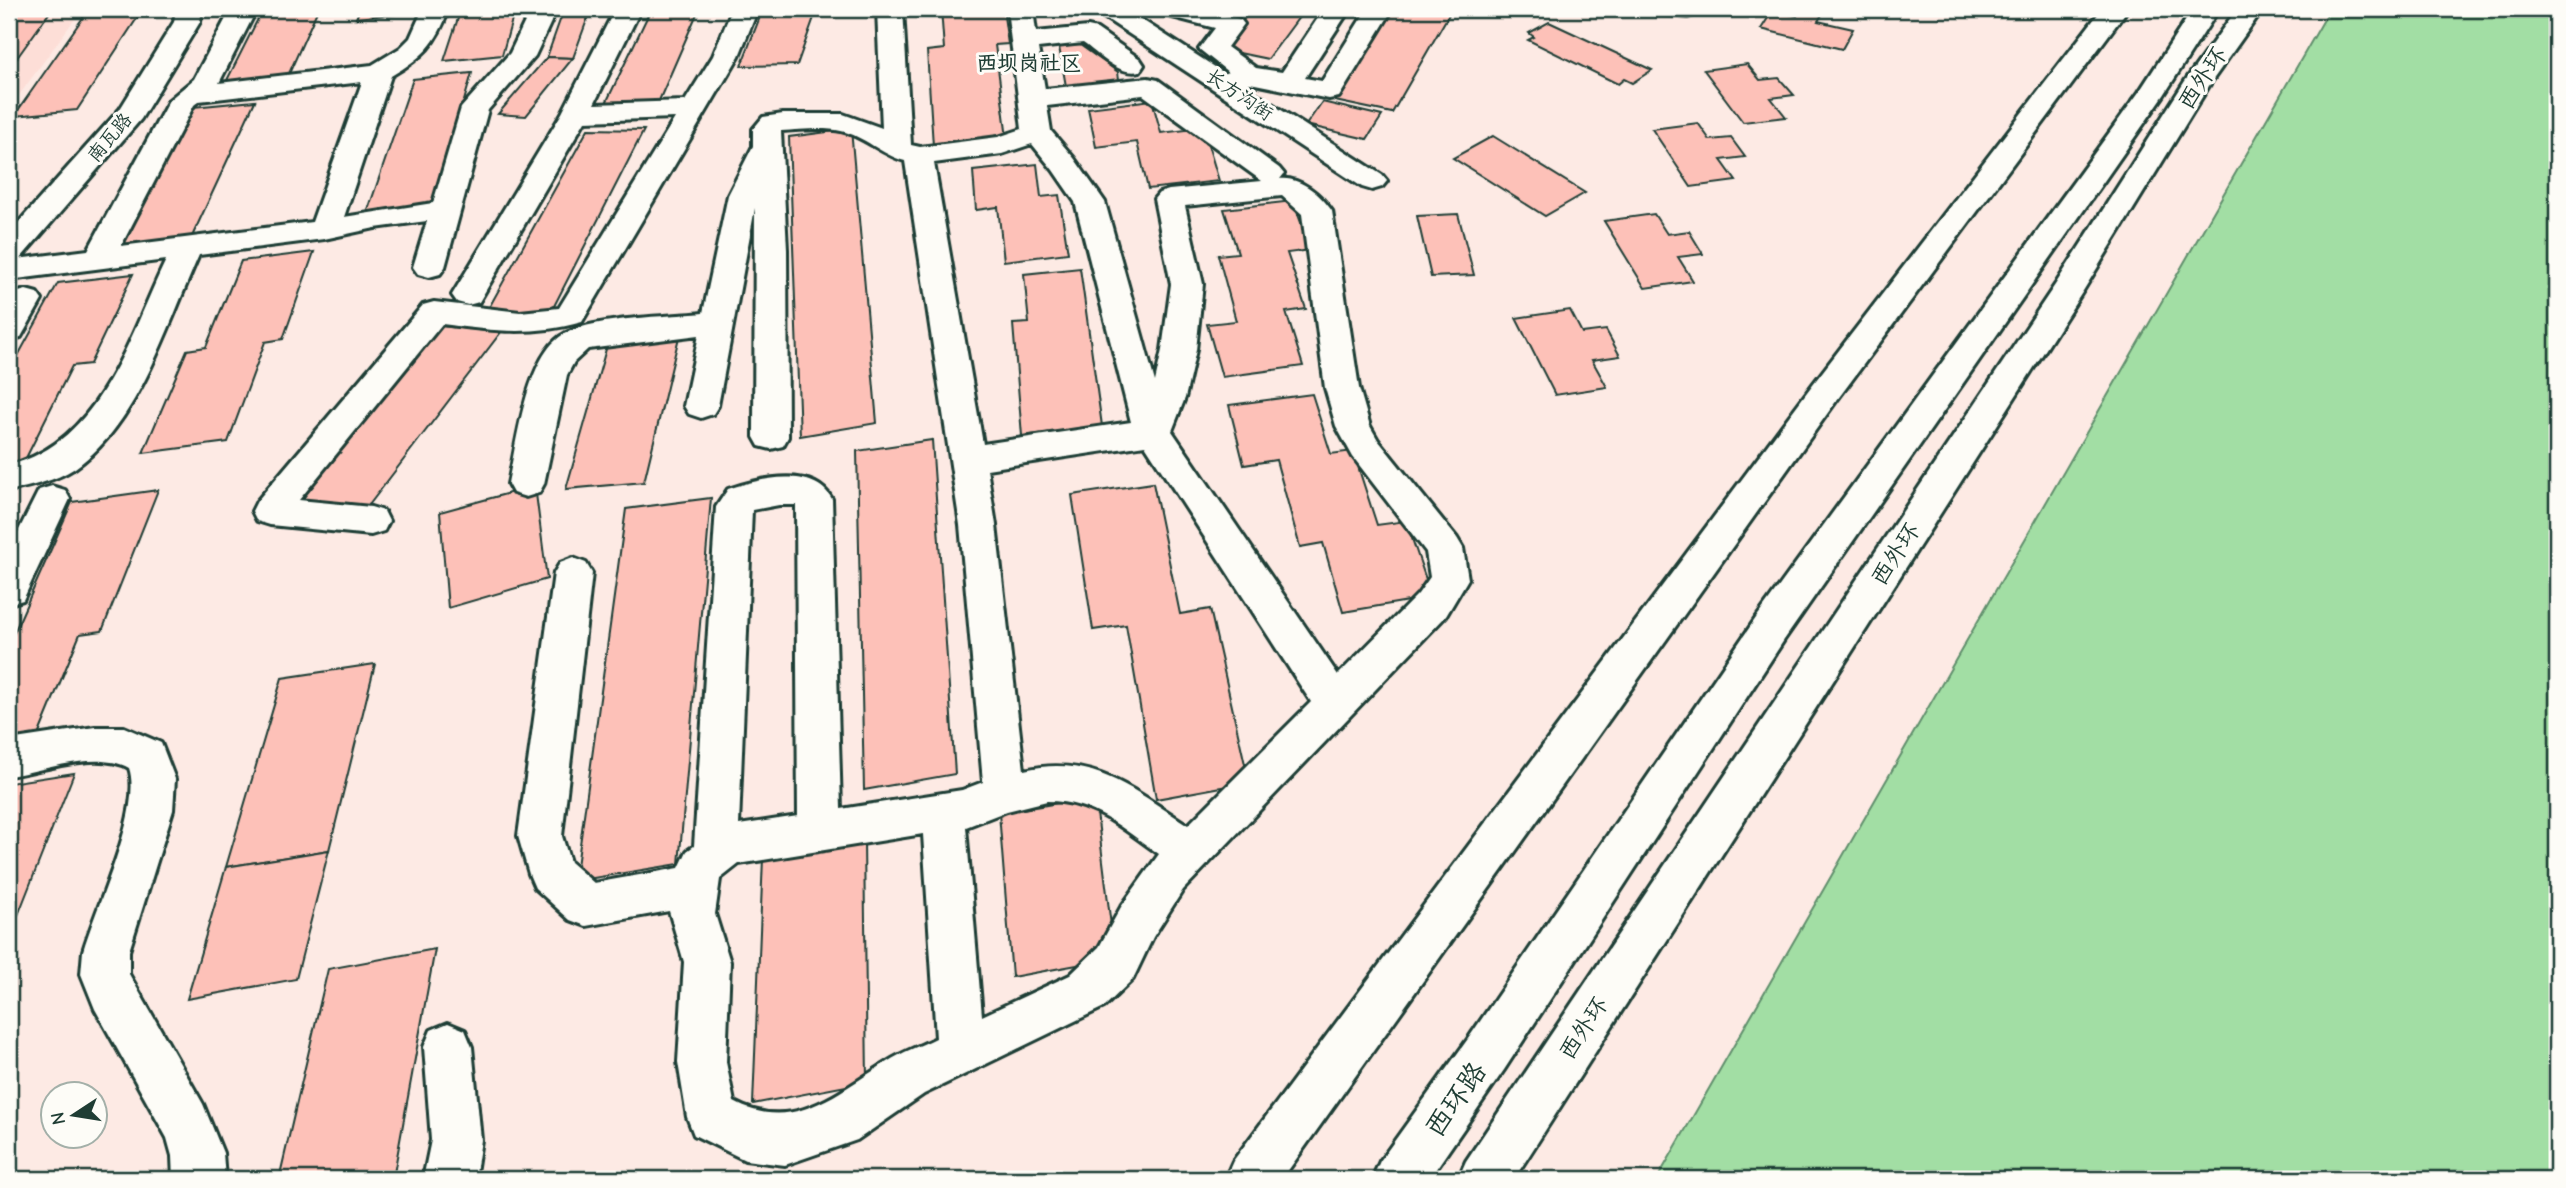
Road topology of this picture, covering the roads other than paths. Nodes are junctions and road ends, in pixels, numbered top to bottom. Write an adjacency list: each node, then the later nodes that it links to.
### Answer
1 (189, 9): 34 (main road, 南瓦路)
2 (244, 9): 22 (main road)
3 (436, 9): 20 (main road)
4 (544, 9): 31 (main road)
5 (628, 9): 25 (main road)
6 (745, 9): 24 (main road)
7 (890, 9): 28 (main road)
8 (1108, 9): 21 (main road, 长方沟街)
9 (1337, 9): 21 (main road)
10 (1380, 9): 21 (main road)
11 (1672, 9): 12 (main road)
12 (1688, 9)
13 (2115, 9): 64 (main road)
14 (2206, 9): 61 (main road, 西外环)
15 (2250, 9): 66 (main road, 西外环)
16 (1177, 10): 17 (main road)
17 (1237, 17): 21 (main road)
18 (1023, 25): 19 (main road); 23 (main road)
19 (1131, 65)
20 (379, 72): 22 (main road); 32 (main road)
21 (1236, 79): 30 (main road, 长方沟街)
22 (192, 94): 35 (main road)
23 (1033, 99): 26 (main road); 29 (main road)
24 (694, 109): 25 (main road); 49 (main road)
25 (576, 113): 38 (main road)
26 (1037, 133): 28 (main road); 43 (main road)
27 (768, 145): 28 (main road); 40 (main road); 44 (main road)
28 (908, 153): 45 (main road)
29 (1269, 174)
30 (1372, 181)
31 (445, 210): 32 (main road); 36 (main road)
32 (324, 230): 33 (main road)
33 (187, 247): 35 (main road); 46 (main road)
34 (9, 252)
35 (99, 258): 37 (main road)
36 (429, 267)
37 (9, 270)
38 (468, 295)
39 (26, 300): 41 (main road)
40 (718, 323): 42 (main road); 47 (main road)
41 (9, 329)
42 (701, 406)
43 (1155, 431): 45 (main road); 52 (main road); 52 (main road)
44 (771, 437)
45 (967, 458): 54 (main road)
46 (10, 481)
47 (526, 484)
48 (52, 499): 51 (main road)
49 (371, 521)
50 (573, 573): 58 (main road)
51 (9, 589)
52 (1335, 704): 57 (main road)
53 (9, 758): 62 (main road)
54 (1005, 793): 55 (main road); 57 (main road)
55 (943, 812): 56 (main road); 60 (main road)
56 (820, 833): 58 (main road); 58 (main road)
57 (1191, 850): 60 (main road)
58 (705, 871): 60 (main road)
59 (448, 1047): 63 (main road)
60 (961, 1052)
61 (1488, 1053): 65 (main road, 西环路)
62 (199, 1179)
63 (449, 1179)
64 (1251, 1179)
65 (1398, 1179)
66 (1484, 1179)

